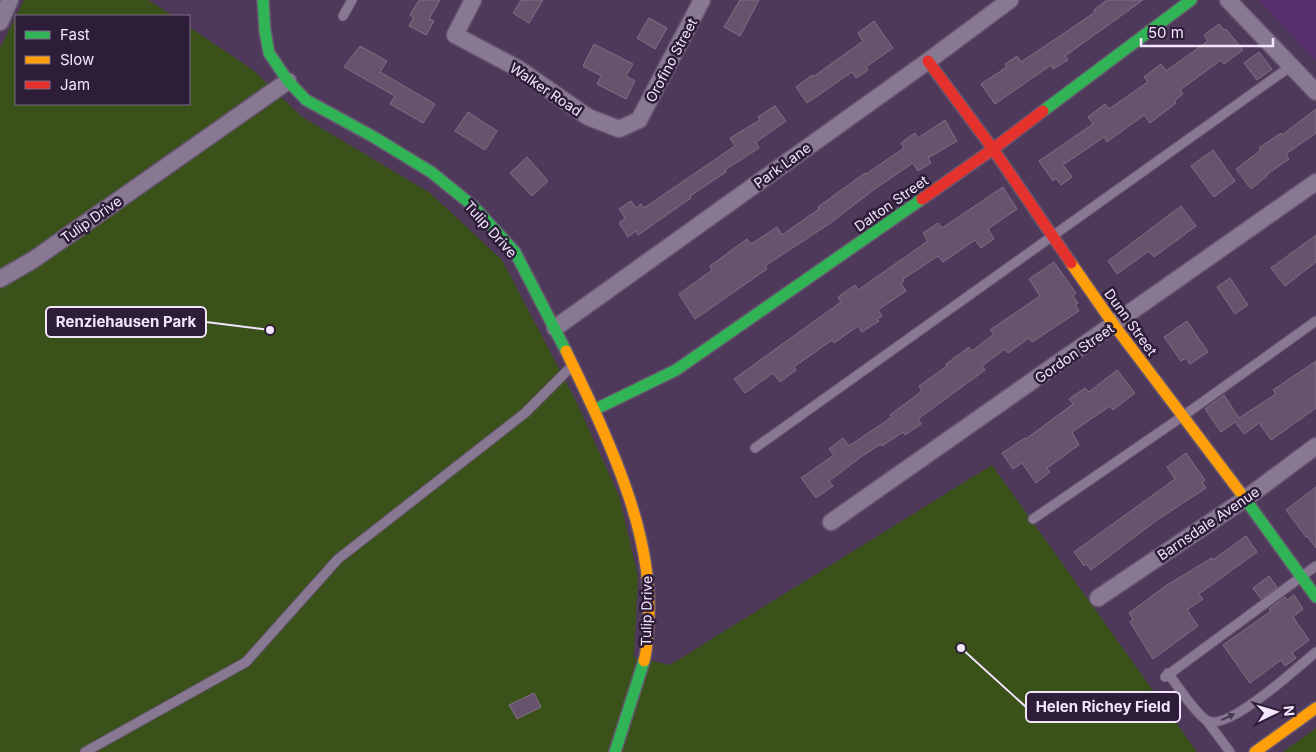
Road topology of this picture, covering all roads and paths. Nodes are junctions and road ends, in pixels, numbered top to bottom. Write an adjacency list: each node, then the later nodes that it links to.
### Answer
1 (10, 0): 10 (street)
2 (263, 0): 13 (street)
3 (352, 0): 9 (lane)
4 (474, 0): 15 (street, Walker Road)
5 (702, 0): 15 (street, Orofino Street)
6 (1010, 0): 11 (street, Park Lane)
7 (1191, 0): 16 (street, Dalton Street)
8 (1228, 0): 12 (street)
9 (343, 16)
10 (0, 22)
11 (928, 60): 16 (street, Dunn Street); 22 (street, Park Lane)
12 (1290, 66): 14 (street); 18 (lane)
13 (288, 80): 19 (street, Tulip Drive); 22 (street, Tulip Drive)
14 (1316, 92)
15 (639, 120)
16 (993, 150): 18 (street, Dunn Street); 24 (street, Dalton Street)
17 (1316, 182): 21 (street, Gordon Street)
18 (1053, 236): 21 (street, Dunn Street); 27 (lane)
19 (0, 279)
20 (1316, 321): 25 (lane)
21 (1114, 325): 25 (street, Dunn Street); 30 (street, Gordon Street)
22 (554, 328): 23 (street, Tulip Drive)
23 (572, 365): 24 (street, Tulip Drive); 38 (lane)
24 (594, 410): 39 (street, Tulip Drive)
25 (1183, 416): 28 (street, Dunn Street); 29 (lane)
26 (1316, 446): 28 (street, Barnsdale Avenue)
27 (755, 448)
28 (1245, 499): 32 (street, Dunn Street); 34 (street, Barnsdale Avenue)
29 (1033, 519)
30 (831, 522)
31 (1316, 566): 32 (lane)
32 (1301, 576): 33 (street, Dunn Street); 37 (lane)
33 (1316, 596)
34 (1098, 598)
35 (1316, 652): 37 (lane, one-way to 35)
36 (1316, 708): 41 (street)
37 (1207, 721): 40 (lane)
38 (85, 752)
39 (614, 752)
40 (1230, 752)
41 (1255, 752)

